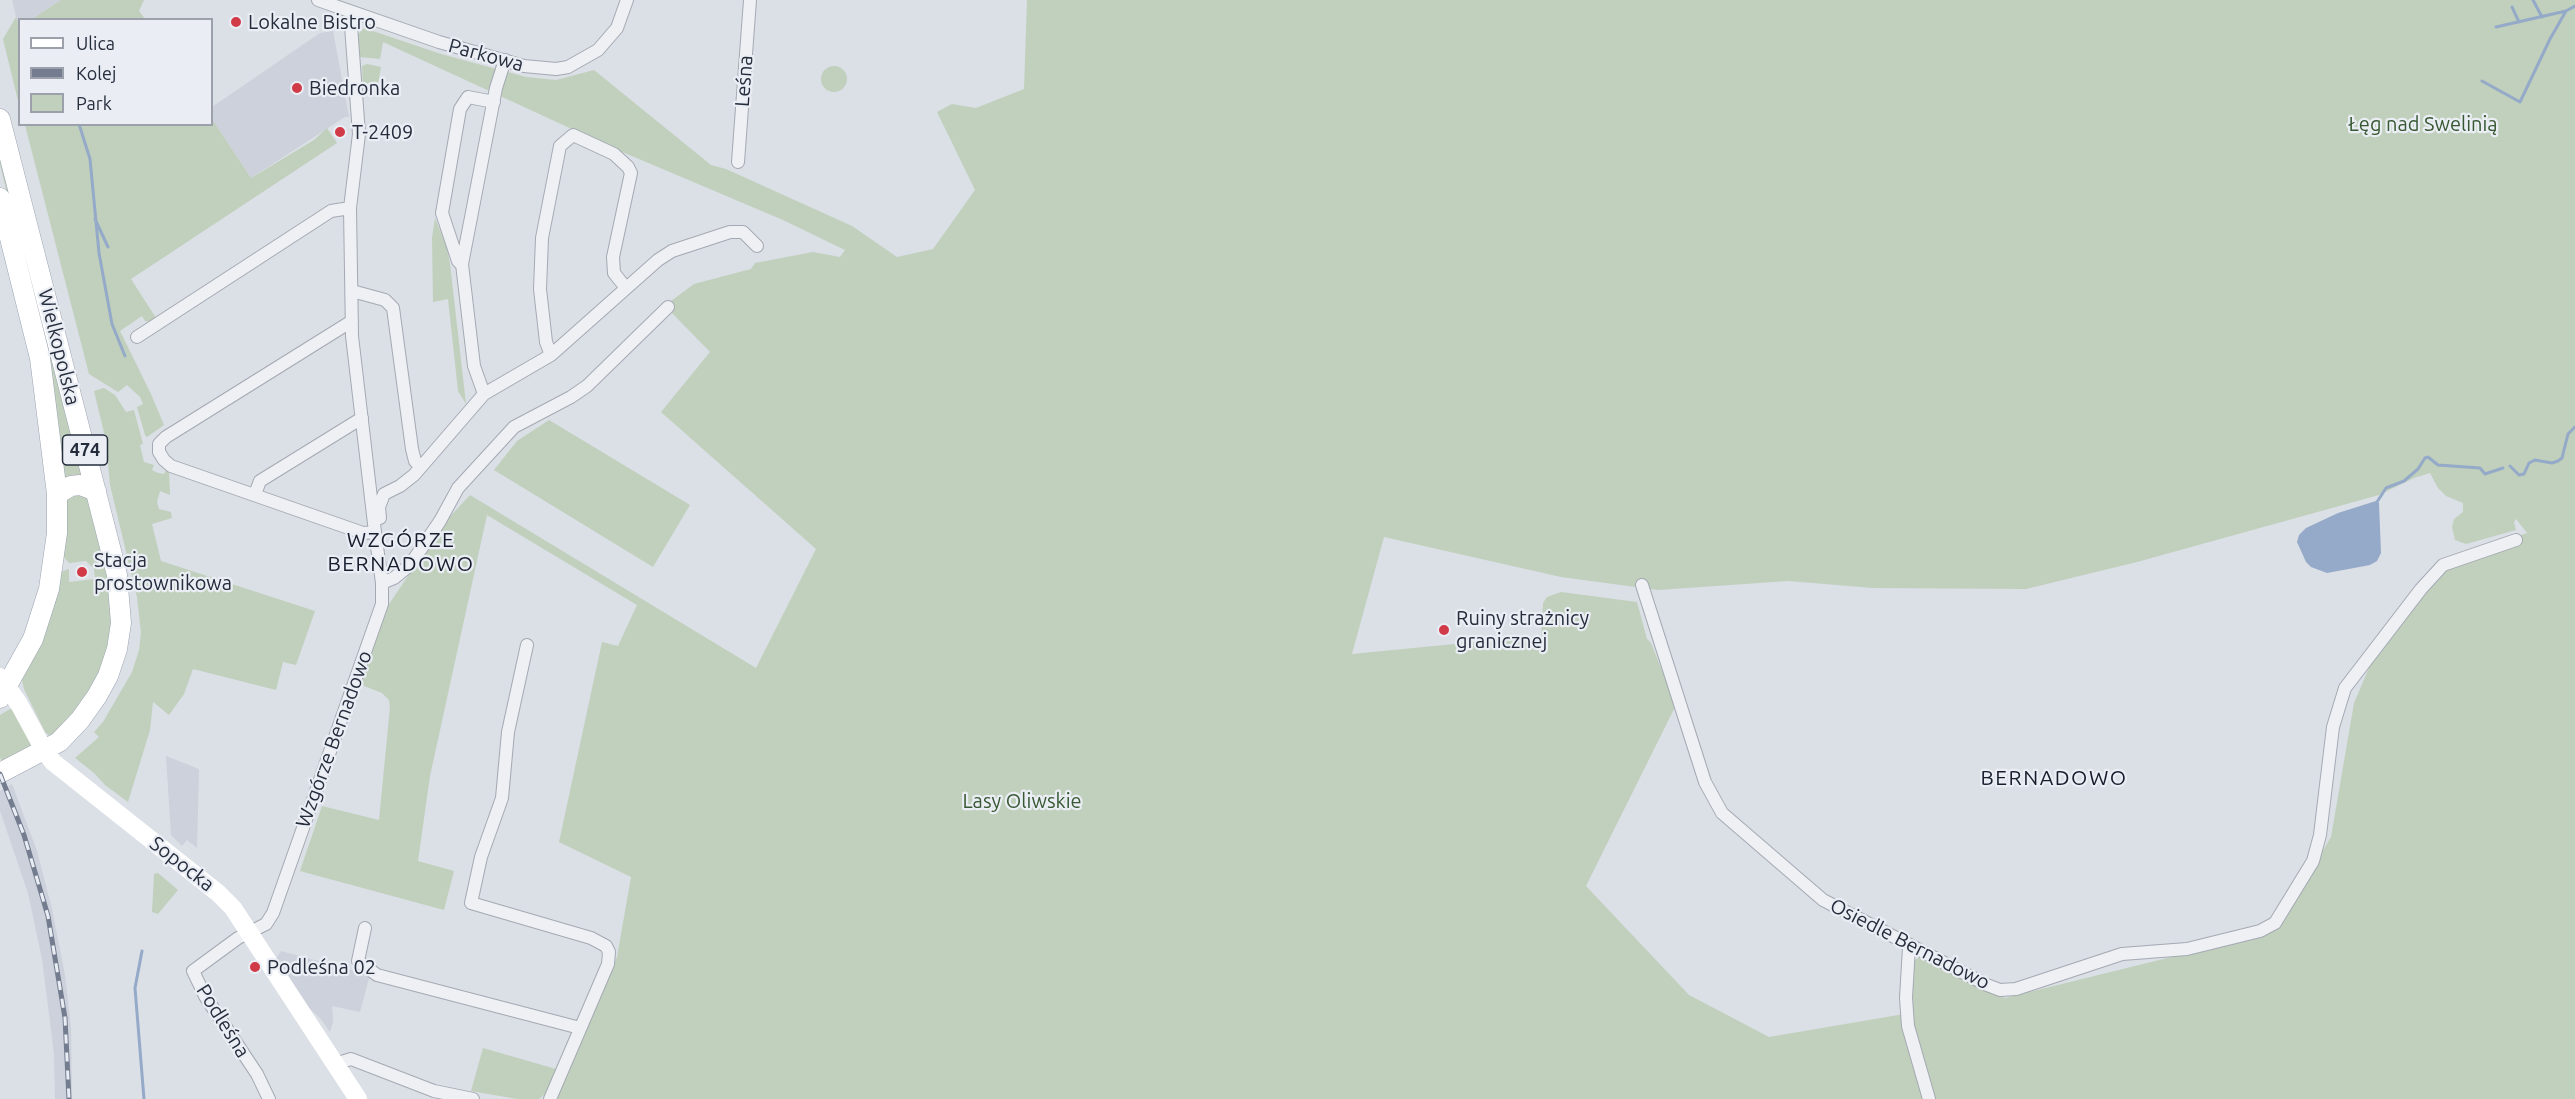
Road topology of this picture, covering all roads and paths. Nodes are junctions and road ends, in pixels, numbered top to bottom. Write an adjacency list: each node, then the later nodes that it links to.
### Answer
1 (318, 0): 4 (street, Parkowa)
2 (627, 0): 5 (street, Parkowa)
3 (750, 0): 8 (street, Leśna)
4 (356, 14): 5 (street, Parkowa); 10 (street, Wzgórze Bernadowo)
5 (505, 60): 6 (street)
6 (494, 102): 12 (street); 12 (street)
7 (0, 119): 22 (main road, Wielkopolska / 474)
8 (738, 162)
9 (0, 198): 23 (main road, Wielkopolska / 474)
10 (350, 208): 14 (street, Wzgórze Bernadowo); 17 (street)
11 (757, 246): 13 (street, Wzgórze Bernadowo)
12 (462, 264): 19 (street)
13 (626, 288): 18 (street, Wzgórze Bernadowo); 18 (street)
14 (352, 291): 16 (street, Wzgórze Bernadowo); 21 (street)
15 (668, 307): 27 (street)
16 (352, 321): 20 (street, Wzgórze Bernadowo); 24 (street)
17 (137, 337)
18 (551, 355): 19 (street, Wzgórze Bernadowo)
19 (484, 394): 21 (street, Wzgórze Bernadowo)
20 (362, 418): 24 (street); 25 (street, Wzgórze Bernadowo)
21 (421, 467): 25 (street, Wzgórze Bernadowo)
22 (96, 491): 23 (main road); 31 (main road, Wielkopolska / 474)
23 (57, 494): 30 (main road, Wielkopolska / 474)
24 (255, 494): 25 (street)
25 (375, 532): 27 (street, Wzgórze Bernadowo)
26 (2516, 540): 35 (street, Osiedle Bernadowo)
27 (382, 583): 34 (street, Wzgórze Bernadowo)
28 (1642, 585): 35 (street, Osiedle Bernadowo)
29 (526, 645): 36 (street)
30 (2, 687): 31 (main road, Sopocka)
31 (44, 750): 32 (main road, Wielkopolska / 474); 34 (main road, Sopocka)
32 (0, 773)
33 (365, 928): 36 (street)
34 (251, 934): 37 (main road, Sopocka); 38 (street, Podleśna)
35 (1909, 947): 42 (street)
36 (580, 1028): 41 (street)
37 (334, 1064): 39 (main road, Sopocka); 40 (street)
38 (269, 1099)
39 (358, 1099)
40 (473, 1099)
41 (550, 1099)
42 (1929, 1099)

